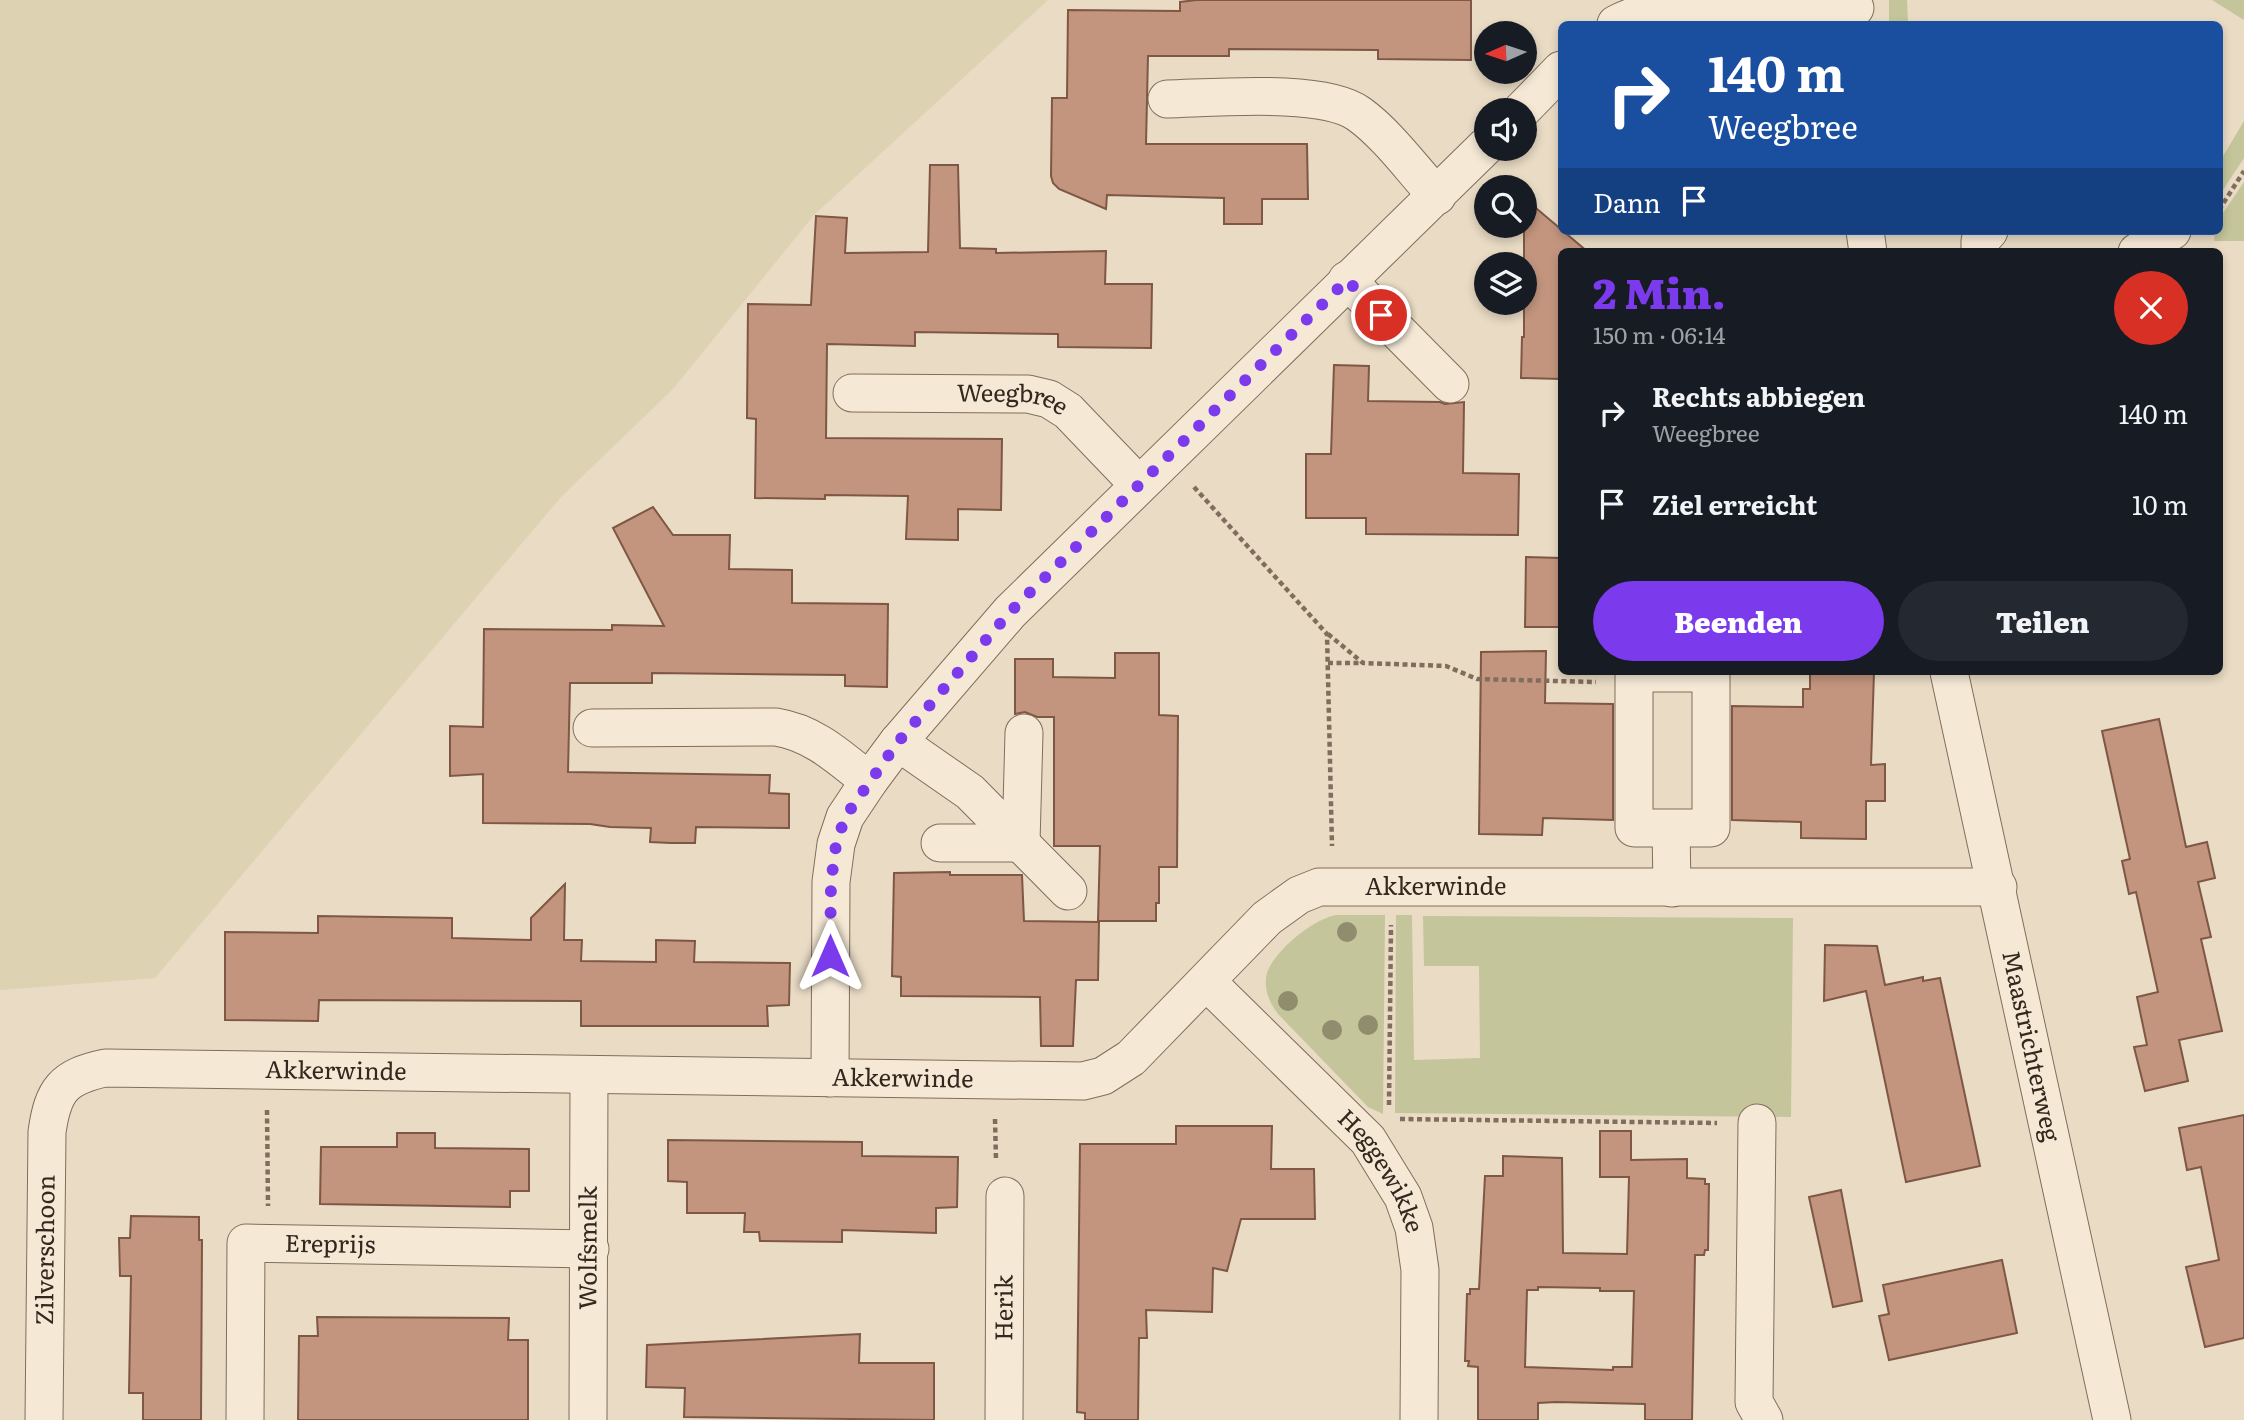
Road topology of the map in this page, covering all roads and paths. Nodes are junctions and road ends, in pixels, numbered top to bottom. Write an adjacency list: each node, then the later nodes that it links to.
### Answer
1 (1855, 11): 2 (street)
2 (1626, 14)
3 (1558, 73): 4 (street)
4 (1533, 98)
5 (1167, 99): 8 (street)
6 (1474, 158): 8 (street)
7 (2244, 171): 9 (path)
8 (1437, 196): 12 (street)
9 (2223, 204)
10 (2165, 235): 11 (street)
11 (2142, 248)
12 (1347, 280): 13 (street); 15 (street)
13 (1450, 384)
14 (852, 394): 16 (street, Weegbree)
15 (1167, 457): 16 (street); 17 (path)
16 (1138, 484): 26 (street)
17 (1327, 634): 18 (path); 19 (path)
18 (1328, 663): 19 (path); 33 (path)
19 (1363, 663): 23 (path)
20 (1634, 675): 23 (street)
21 (1711, 675): 30 (street)
22 (1950, 675): 35 (street, Maastrichterweg)
23 (1634, 683): 30 (street)
24 (592, 728): 27 (street)
25 (1024, 733): 28 (street)
26 (898, 742): 27 (street); 29 (street)
27 (869, 781): 41 (street)
28 (1023, 791): 29 (street); 32 (street)
29 (970, 792): 32 (street)
30 (1671, 828): 36 (street)
31 (940, 842): 32 (street)
32 (1021, 843): 37 (street)
33 (1333, 886): 34 (street, Akkerwinde); 38 (street, Akkerwinde)
34 (1391, 886): 36 (street, Akkerwinde); 45 (path)
35 (1997, 887): 36 (street, Akkerwinde); 55 (street, Maastrichterweg)
36 (1672, 888)
37 (1068, 891)
38 (1207, 982): 42 (street, Akkerwinde); 45 (street, Heggewikke)
39 (267, 1070): 40 (street, Akkerwinde); 43 (street, Akkerwinde); 47 (path)
40 (589, 1076): 41 (street, Akkerwinde); 48 (street, Wolfsmelk)
41 (830, 1078): 42 (street, Akkerwinde)
42 (995, 1080): 46 (path)
43 (62, 1085): 49 (street, Zilverschoon)
44 (1757, 1123): 45 (path); 54 (street)
45 (1378, 1129): 53 (street, Heggewikke)
46 (1005, 1196): 52 (street, Herik)
47 (268, 1243): 48 (street, Ereprijs); 50 (street, Ereprijs)
48 (590, 1249): 51 (street, Wolfsmelk)
49 (44, 1420)
50 (245, 1420)
51 (587, 1420)
52 (1004, 1420)
53 (1419, 1420)
54 (1764, 1420)
55 (2112, 1420)

